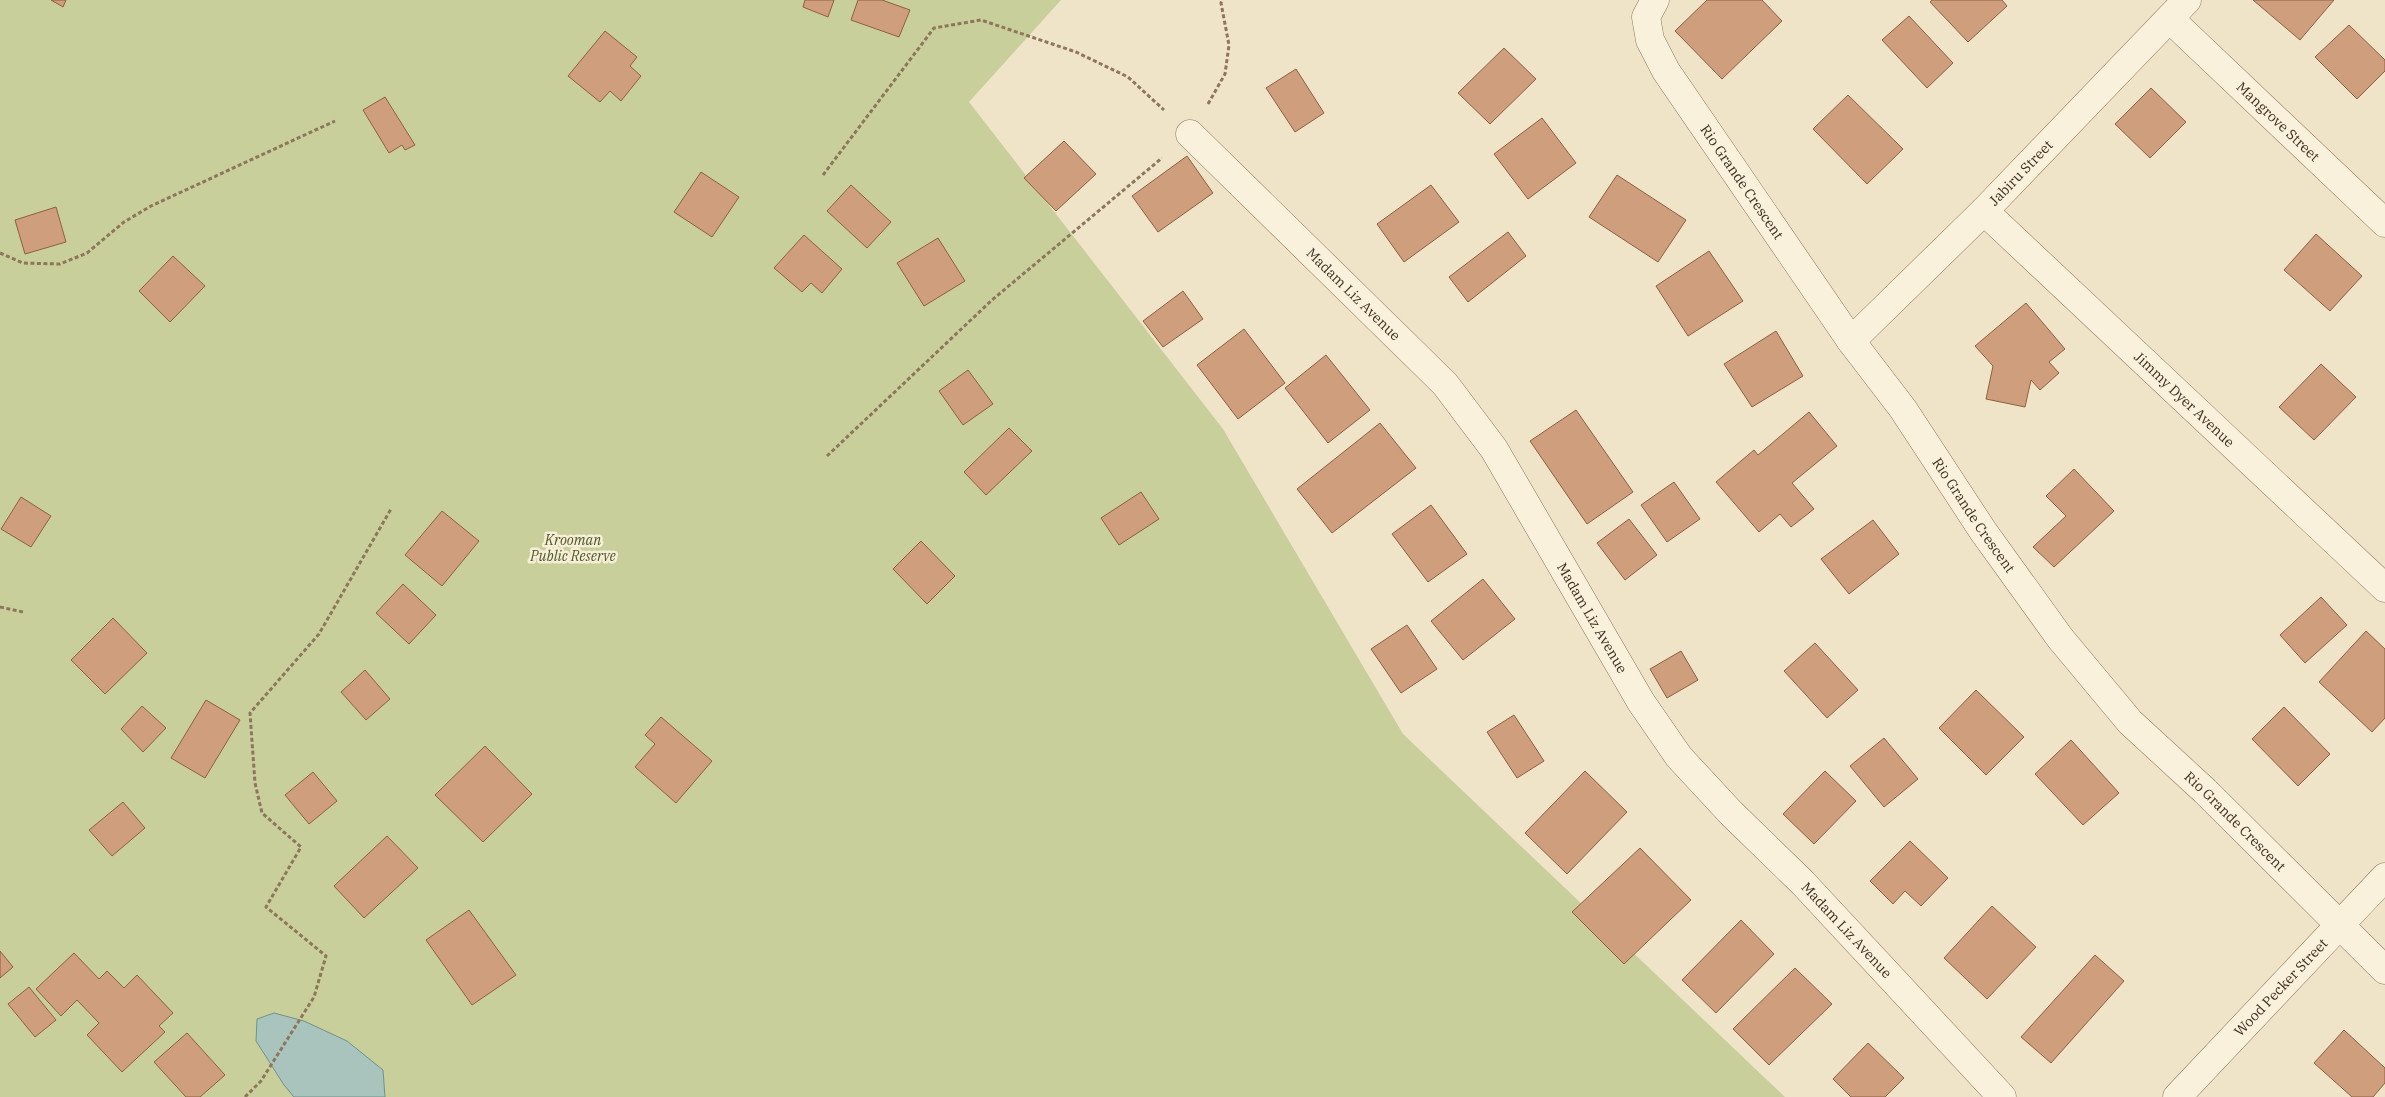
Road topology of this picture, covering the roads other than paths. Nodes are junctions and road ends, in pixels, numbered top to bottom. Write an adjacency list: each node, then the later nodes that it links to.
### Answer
1 (1655, 0): 6 (street, Rio Grande Crescent)
2 (2179, 10): 4 (street, Jabiru Street); 5 (street, Mangrove Street)
3 (1190, 134): 11 (street, Madam Liz Avenue)
4 (1984, 211): 6 (street, Jabiru Street); 7 (street, Jimmy Dyer Avenue)
5 (2385, 223)
6 (1850, 342): 9 (street, Rio Grande Crescent)
7 (2385, 588)
8 (2385, 877): 9 (street, Wood Pecker Street)
9 (2339, 925): 10 (street, Rio Grande Crescent); 12 (street, Wood Pecker Street)
10 (2385, 970)
11 (2002, 1097)
12 (2177, 1097)

